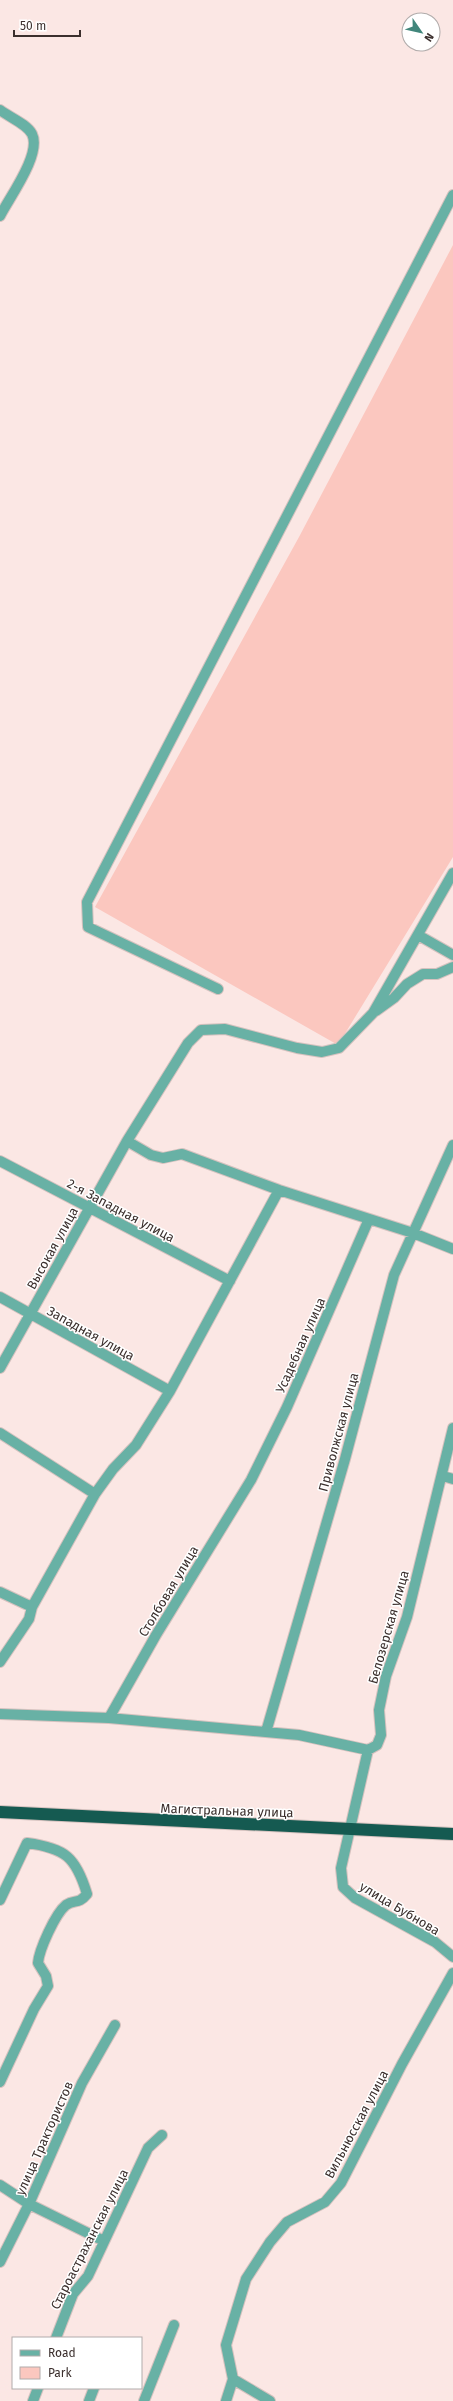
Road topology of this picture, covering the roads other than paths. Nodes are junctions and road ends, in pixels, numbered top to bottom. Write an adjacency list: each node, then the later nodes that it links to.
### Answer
1 (0, 110): 3 (street)
2 (453, 195): 8 (street)
3 (0, 216)
4 (453, 873): 5 (street)
5 (418, 934): 6 (street); 9 (street)
6 (453, 955)
7 (453, 966): 9 (street)
8 (218, 989)
9 (373, 1013): 10 (street, Высокая улица)
10 (127, 1141): 13 (street); 14 (street, Высокая улица)
11 (453, 1146): 16 (street, Приволжская улица)
12 (0, 1161): 14 (street, 2-я Западная улица)
13 (279, 1190): 15 (street); 18 (street)
14 (89, 1208): 18 (street, 2-я Западная улица); 20 (street, Высокая улица)
15 (369, 1219): 16 (street); 27 (street, Усадебная улица)
16 (414, 1233): 17 (street); 34 (street, Приволжская улица)
17 (453, 1248)
18 (230, 1281): 22 (street)
19 (0, 1297): 20 (street, Западная улица)
20 (30, 1314): 21 (street, Высокая улица); 22 (street, Западная улица)
21 (0, 1368)
22 (170, 1391): 28 (street)
23 (453, 1428): 25 (street, Белозерская улица)
24 (0, 1433): 28 (street)
25 (443, 1476): 26 (street); 35 (street, Белозерская улица)
26 (453, 1479)
27 (251, 1480): 33 (street, Столбовая улица)
28 (95, 1494): 30 (street)
29 (0, 1592): 30 (street)
30 (32, 1607): 31 (street)
31 (0, 1662)
32 (0, 1714): 33 (street)
33 (109, 1718): 34 (street)
34 (266, 1732): 35 (street)
35 (368, 1750): 37 (street, Белозерская улица)
36 (0, 1812): 37 (highway, Магистральная улица)
37 (349, 1829): 38 (highway, Магистральная улица); 40 (street, улица Бубнова)
38 (453, 1834)
39 (0, 1900): 43 (street)
40 (453, 1957)
41 (453, 1972): 51 (street, Вильнюсская улица)
42 (115, 2025): 46 (street, улица Трактористов)
43 (0, 2082)
44 (162, 2135): 47 (street, Староастраханская улица)
45 (0, 2185): 46 (street)
46 (29, 2204): 47 (street); 48 (street, улица Трактористов)
47 (104, 2241): 50 (street, Староастраханская улица)
48 (0, 2262)
49 (174, 2325): 56 (street)
50 (56, 2337)
51 (233, 2379): 57 (street, Вильнюсская улица); 58 (street)
52 (38, 2389): 54 (street)
53 (94, 2389): 55 (street)
54 (35, 2401)
55 (89, 2401)
56 (144, 2401)
57 (226, 2401)
58 (270, 2401)

